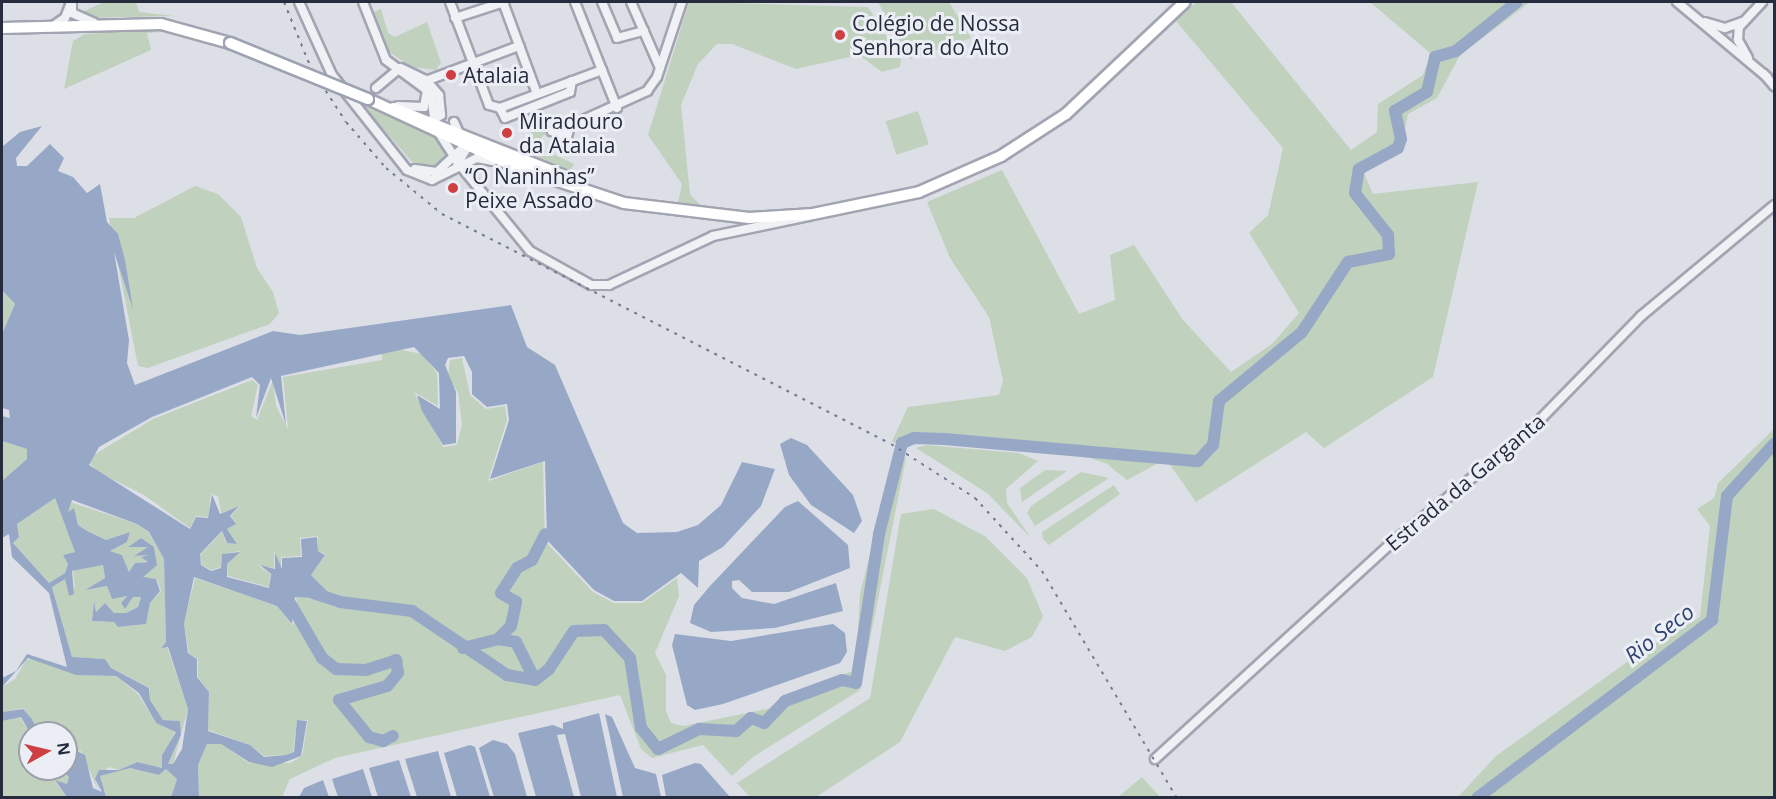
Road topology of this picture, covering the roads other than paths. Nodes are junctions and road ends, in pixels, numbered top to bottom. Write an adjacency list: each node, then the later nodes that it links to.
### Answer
1 (72, 2): 17 (street); 18 (street)
2 (299, 2): 41 (street)
3 (363, 2): 21 (street)
4 (450, 2): 15 (street)
5 (503, 2): 15 (street); 22 (street)
6 (575, 2): 25 (street)
7 (602, 2): 20 (street)
8 (644, 2): 13 (street)
9 (682, 2): 24 (street)
10 (1185, 2): 49 (main road)
11 (1677, 2): 14 (street)
12 (1762, 2): 16 (street)
13 (632, 4): 20 (street)
14 (1689, 13): 16 (street); 27 (street)
15 (455, 18): 23 (street)
16 (1742, 22): 27 (street)
17 (97, 23): 18 (main road); 34 (main road, bridge)
18 (52, 27): 19 (main road)
19 (2, 28)
20 (644, 31): 24 (street)
21 (376, 43): 26 (street); 29 (street)
22 (519, 46): 23 (street); 32 (street)
23 (471, 64): 29 (street); 35 (street)
24 (660, 68): 36 (street)
25 (602, 70): 28 (street); 36 (street)
26 (396, 71): 29 (street); 31 (street)
27 (1767, 77): 30 (street)
28 (572, 81): 32 (street); 35 (street)
29 (424, 84): 33 (street); 34 (street); 38 (street)
30 (1774, 86)
31 (376, 88)
32 (537, 94): 35 (street)
33 (439, 95): 38 (street); 40 (street)
34 (372, 101): 37 (main road); 38 (main road)
35 (500, 108)
36 (617, 108): 39 (street)
37 (387, 110): 38 (street); 42 (main road)
38 (434, 122): 40 (main road); 42 (street)
39 (570, 126): 39 (street)
40 (457, 127): 44 (street); 45 (main road)
41 (373, 134): 43 (street); 44 (street)
42 (441, 135): 43 (street); 44 (main road)
43 (453, 155): 44 (street); 44 (street)
44 (463, 158): 45 (street); 46 (main road); 46 (street); 49 (street)
45 (555, 172): 48 (main road)
46 (536, 174): 48 (main road)
47 (1774, 205): 50 (street, Estrada da Garganta)
48 (662, 209): 49 (main road)
49 (813, 214)
50 (1155, 759)

